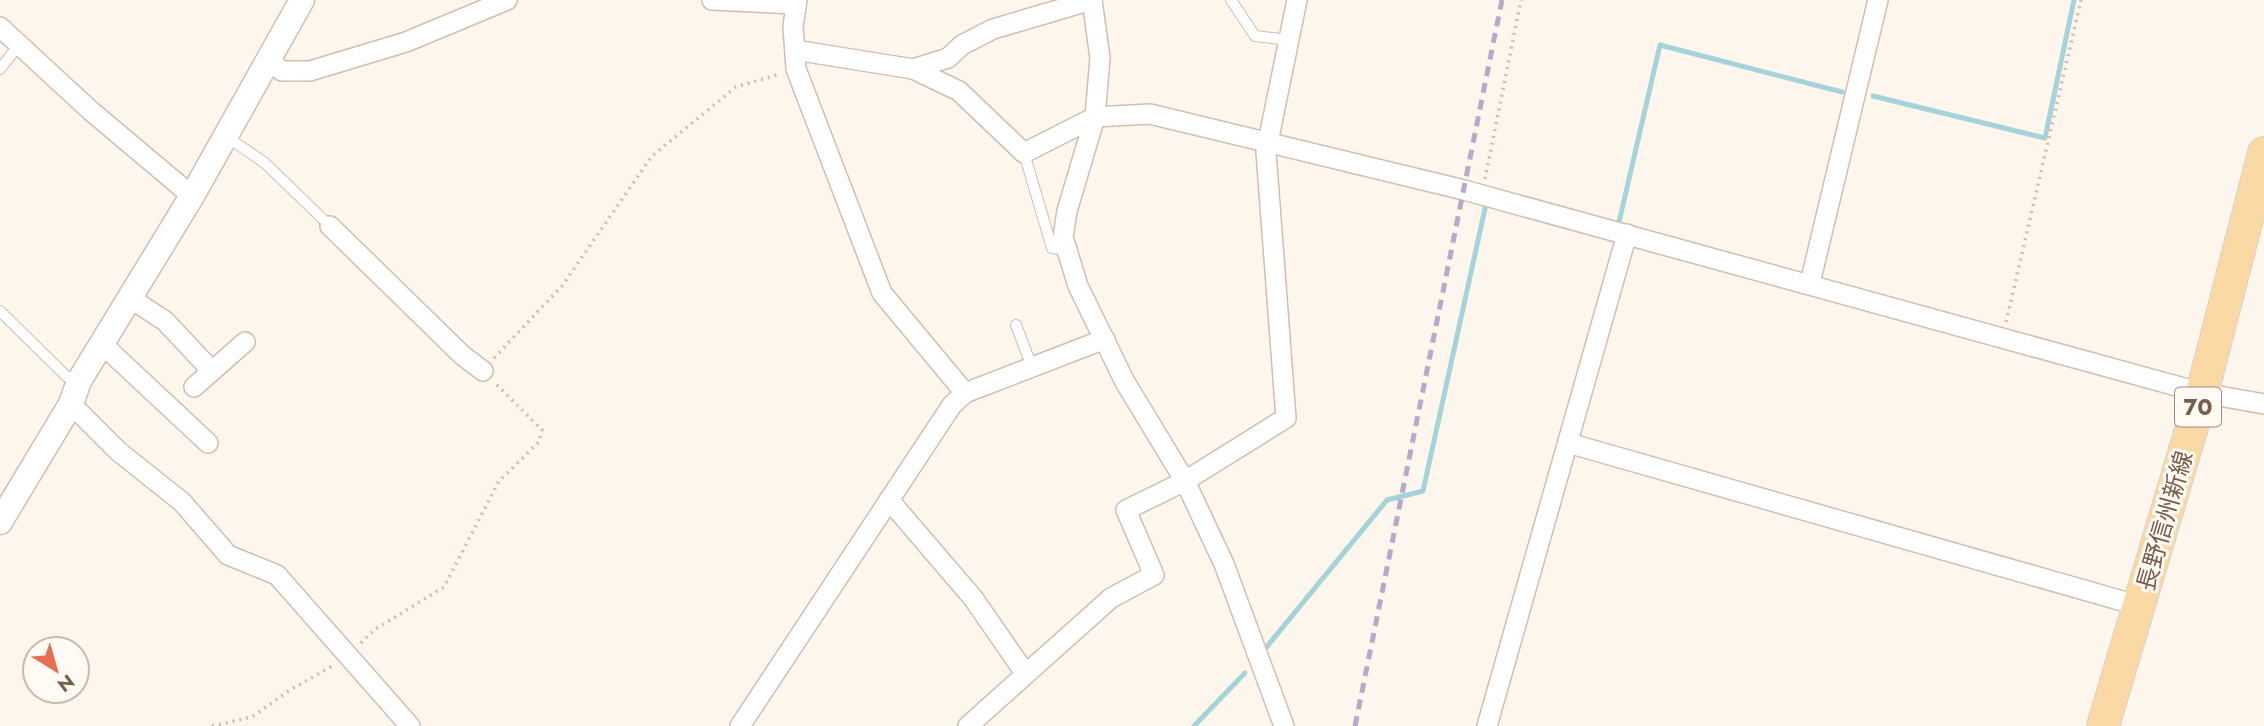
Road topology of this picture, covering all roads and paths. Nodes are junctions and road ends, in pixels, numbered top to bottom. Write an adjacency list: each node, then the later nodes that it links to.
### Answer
1 (302, 0): 15 (street)
2 (507, 0): 15 (street)
3 (712, 0): 10 (street)
4 (1092, 0): 17 (street); 18 (street)
5 (1231, 0): 12 (lane)
6 (1297, 0): 12 (street)
7 (1521, 0): 23 (path)
8 (1878, 0): 28 (street)
9 (2081, 0): 32 (path)
10 (797, 2): 14 (street)
11 (0, 27): 13 (street)
12 (1289, 40): 20 (street)
13 (19, 46): 16 (lane); 24 (street)
14 (795, 59): 17 (street); 38 (path); 41 (street)
15 (268, 60): 19 (street)
16 (0, 69)
17 (913, 69): 21 (street)
18 (1095, 117): 20 (street); 21 (street); 27 (street)
19 (226, 137): 24 (street); 25 (lane)
20 (1268, 142): 23 (street); 46 (street)
21 (1024, 153): 27 (lane)
22 (2264, 153): 42 (main road, 長野信州新線 / 70)
23 (1481, 195): 26 (street)
24 (192, 196): 29 (street)
25 (330, 226): 38 (street)
26 (1627, 234): 28 (street); 45 (street)
27 (1068, 250): 33 (street)
28 (1810, 283): 32 (street)
29 (130, 298): 35 (street); 37 (street)
30 (0, 311): 40 (lane)
31 (1016, 326): 36 (lane)
32 (2003, 336): 42 (street)
33 (1105, 339): 36 (street); 46 (street)
34 (245, 342): 37 (street)
35 (102, 344): 40 (street); 44 (street)
36 (1032, 367): 41 (street)
37 (212, 371): 39 (street)
38 (483, 371): 50 (path)
39 (194, 387)
40 (75, 393): 48 (street); 50 (street)
41 (965, 393): 47 (street)
42 (2202, 393): 43 (street); 49 (main road, 長野信州新線 / 70)
43 (2264, 404)
44 (208, 443)
45 (1567, 443): 49 (street); 57 (street)
46 (1185, 481): 51 (street); 56 (street)
47 (889, 500): 51 (street); 54 (street)
48 (0, 522)
49 (2140, 606): 58 (main road, 長野信州新線 / 70)
50 (349, 657): 52 (path); 53 (street)
51 (1025, 673): 55 (street)
52 (212, 726)
53 (410, 726)
54 (740, 726)
55 (968, 726)
56 (1284, 726)
57 (1487, 726)
58 (2103, 726)

